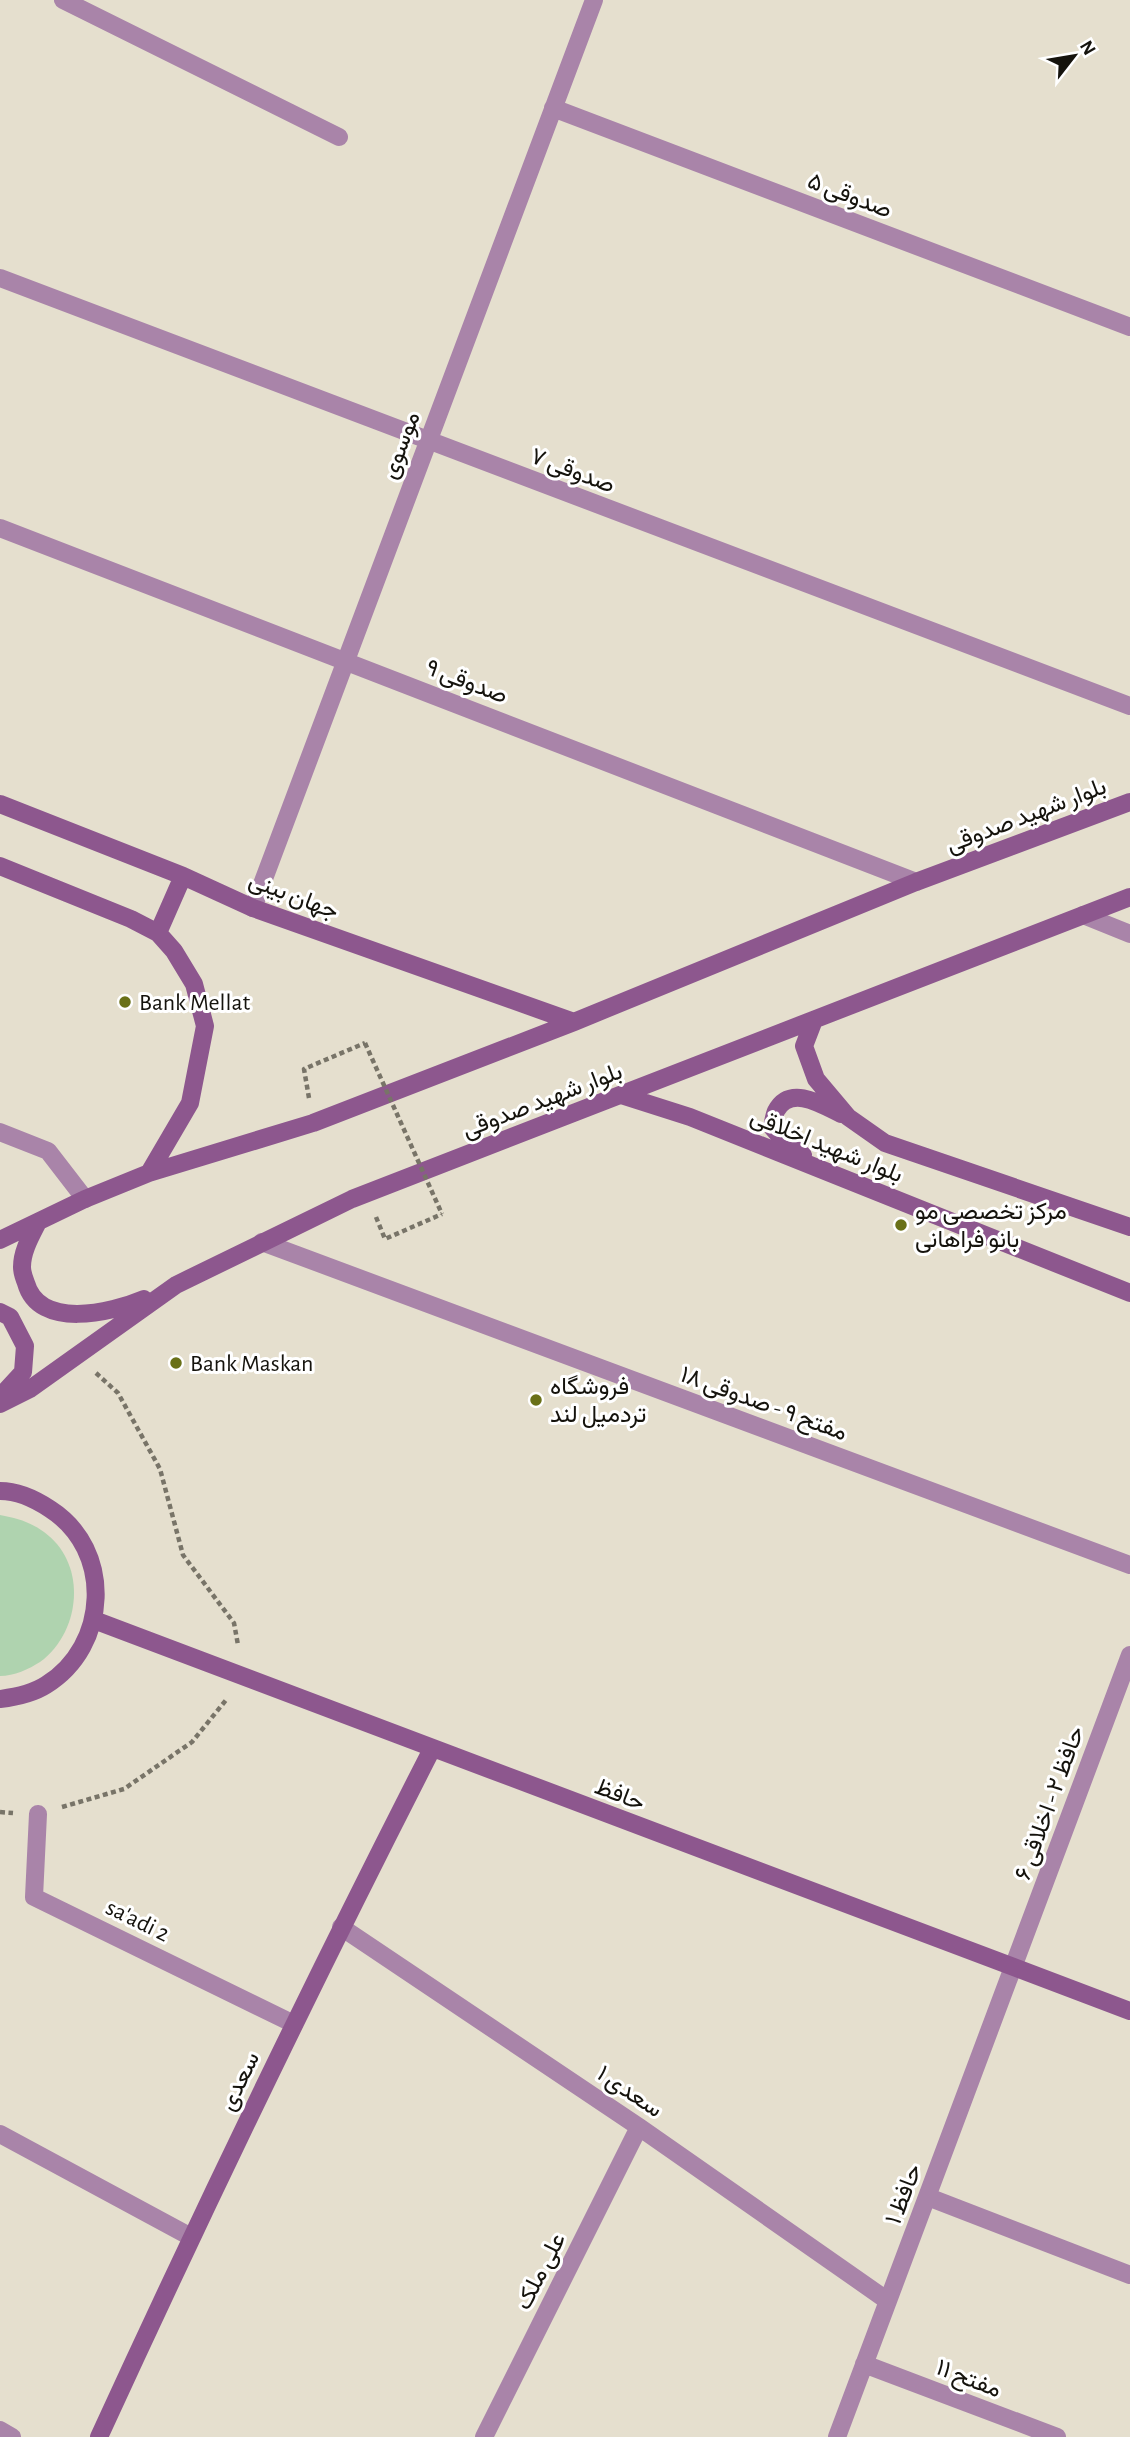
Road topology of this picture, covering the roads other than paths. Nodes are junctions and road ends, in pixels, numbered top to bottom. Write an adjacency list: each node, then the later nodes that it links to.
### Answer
1 (63, 0): 4 (street)
2 (594, 0): 3 (street, موسوی)
3 (553, 108): 6 (street, صدوقی ۵); 7 (street, موسوی)
4 (339, 138)
5 (0, 278): 7 (street, صدوقی ۷)
6 (1130, 327)
7 (428, 441): 9 (street, موسوی); 10 (street, صدوقی ۷)
8 (0, 528): 9 (street, صدوقی ۹)
9 (346, 660): 15 (street, صدوقی ۹); 17 (street, موسوی)
10 (1130, 706)
11 (1130, 802): 15 (main road, بلوار شهید صدوقی)
12 (0, 804): 14 (main road, جهان بینی)
13 (0, 866): 19 (main road)
14 (183, 876): 17 (main road, جهان بینی); 19 (main road)
15 (916, 882): 22 (main road, بلوار شهید صدوقی)
16 (1130, 897): 18 (main road, بلوار شهید صدوقی)
17 (253, 908): 22 (main road, جهان بینی)
18 (1083, 915): 20 (street); 21 (main road, بلوار شهید صدوقی)
19 (158, 933): 27 (main road)
20 (1130, 934)
21 (814, 1020): 23 (main road, بلوار شهید صدوقی); 24 (main road, بلوار شهید اخلاقی)
22 (574, 1022): 27 (main road, بلوار شهید صدوقی)
23 (621, 1095): 26 (main road, بلوار شهید اخلاقی); 32 (main road, بلوار شهید صدوقی)
24 (848, 1117): 26 (main road); 30 (main road, بلوار شهید اخلاقی)
25 (0, 1132): 28 (street)
26 (824, 1170): 34 (main road, بلوار شهید اخلاقی)
27 (149, 1173): 28 (main road, بلوار شهید صدوقی)
28 (85, 1199): 29 (main road, بلوار شهید صدوقی)
29 (38, 1222): 31 (main road, بلوار شهید صدوقی); 33 (main road)
30 (1130, 1227)
31 (0, 1240)
32 (262, 1242): 33 (main road, بلوار شهید صدوقی); 39 (street, مفتح ۹ - صدوقی ۱۸)
33 (176, 1285): 37 (main road, بلوار شهید صدوقی)
34 (1130, 1293)
35 (0, 1312): 36 (main road)
36 (0, 1397)
37 (0, 1404)
38 (0, 1491): 40 (main road)
39 (1130, 1565)
40 (94, 1620): 42 (main road); 43 (main road, حافظ)
41 (1130, 1655): 46 (street, حافظ ۲ - اخلاقی ۶)
42 (0, 1699)
43 (432, 1749): 45 (main road, سعدی); 46 (main road, حافظ)
44 (38, 1814): 48 (street, sa'adi 2)
45 (341, 1927): 48 (main road, سعدی); 49 (street, سعدی ۱)
46 (1014, 1968): 47 (main road, حافظ); 51 (street, حافظ ۱)
47 (1130, 2011)
48 (294, 2024): 52 (main road, سعدی)
49 (639, 2127): 54 (street, سعدی ۱); 59 (street, علی ملک)
50 (0, 2134): 52 (street)
51 (928, 2197): 53 (street); 54 (street, حافظ ۱)
52 (191, 2237): 58 (main road, سعدی)
53 (1130, 2275)
54 (888, 2301): 55 (street, حافظ ۱)
55 (864, 2364): 60 (street, حافظ ۱); 61 (street, مفتح ۱۱)
56 (0, 2430): 57 (street)
57 (12, 2437)
58 (99, 2437)
59 (484, 2437)
60 (837, 2437)
61 (1056, 2437)

